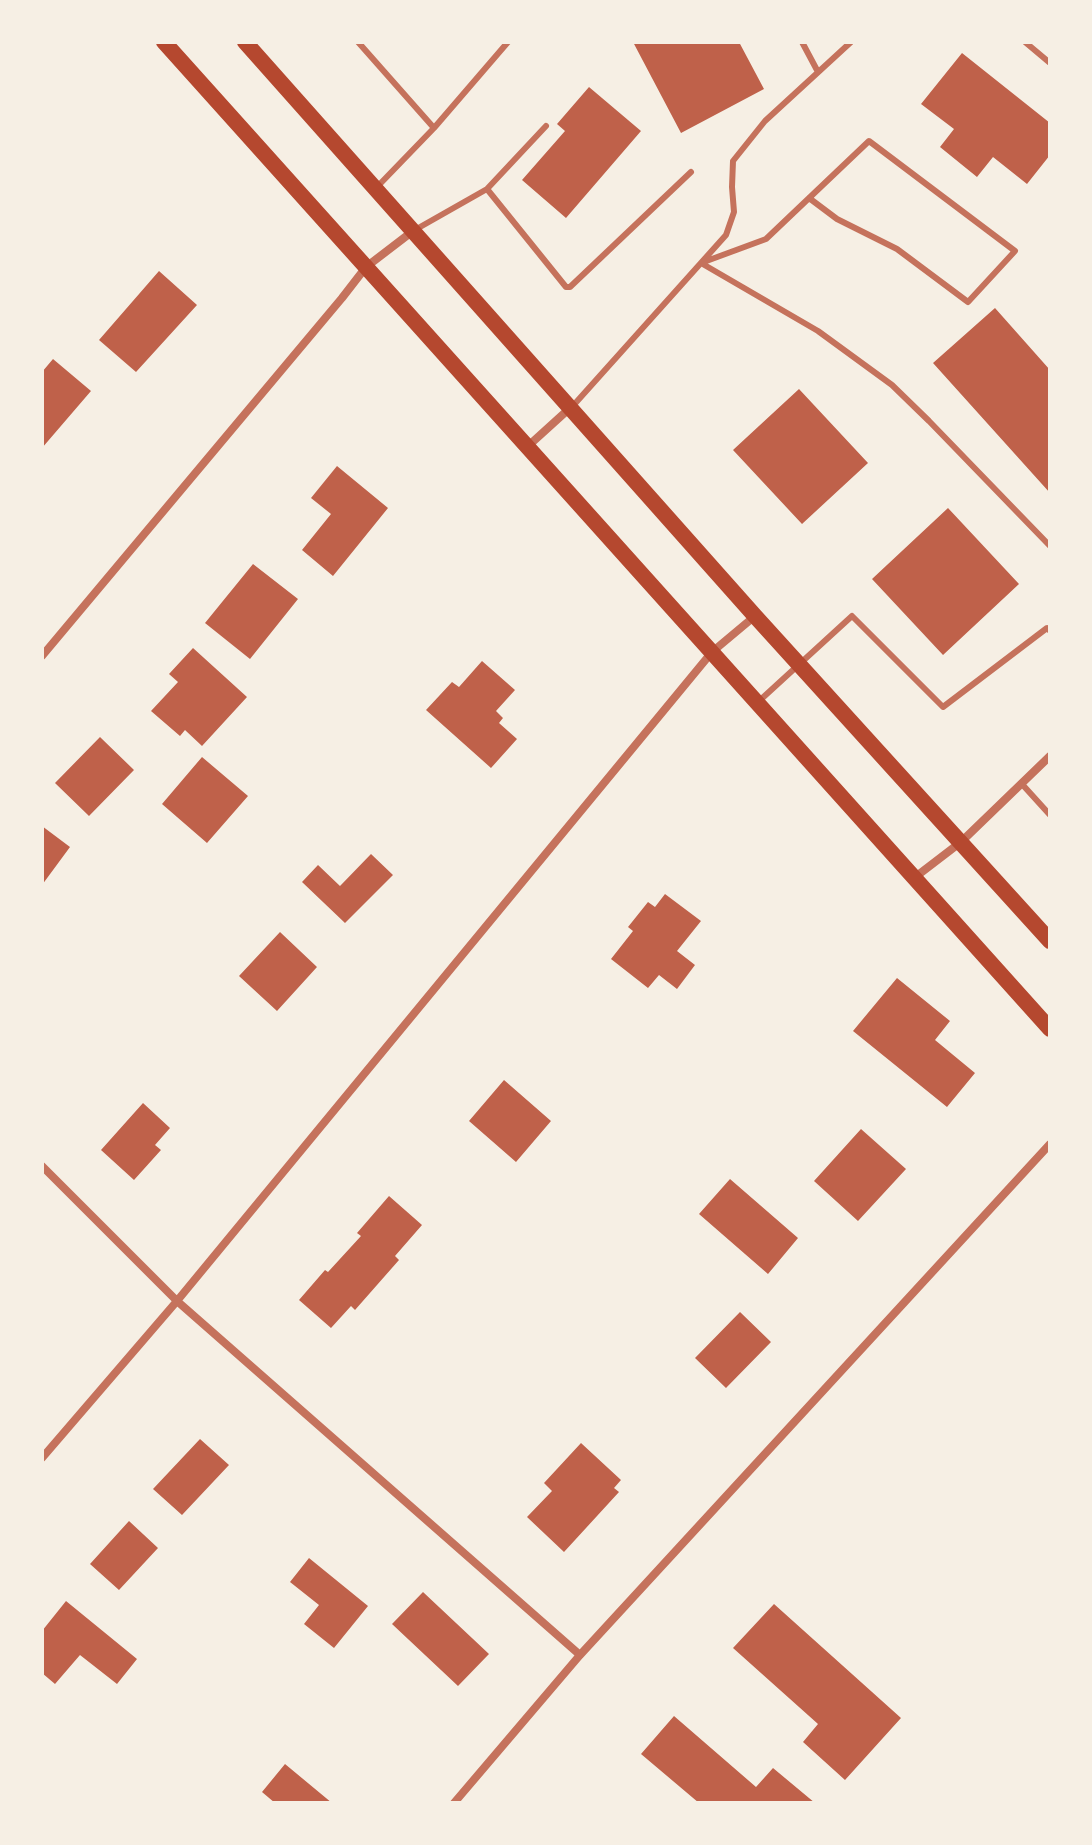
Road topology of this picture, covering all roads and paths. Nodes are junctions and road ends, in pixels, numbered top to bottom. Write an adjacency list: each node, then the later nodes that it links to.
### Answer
1 (164, 42): 18 (main road)
2 (245, 42): 14 (main road)
3 (358, 42): 11 (lane)
4 (508, 42): 11 (lane)
5 (802, 42): 9 (lane)
6 (851, 42): 9 (lane)
7 (1025, 42): 8 (lane)
8 (1050, 63)
9 (818, 72): 17 (lane)
10 (546, 126): 13 (lane)
11 (434, 128): 14 (lane)
12 (691, 172): 13 (lane)
13 (487, 189): 16 (lane)
14 (375, 190): 16 (main road)
15 (809, 198): 15 (lane); 17 (lane)
16 (413, 231): 18 (street); 19 (main road)
17 (701, 263): 19 (lane); 21 (lane)
18 (366, 267): 20 (main road); 25 (street)
19 (571, 408): 20 (street); 22 (main road)
20 (527, 447): 24 (main road)
21 (1050, 546)
22 (755, 616): 24 (street); 26 (main road)
23 (1050, 631): 26 (lane)
24 (712, 652): 27 (main road); 37 (street)
25 (42, 656)
26 (799, 664): 27 (lane); 31 (main road)
27 (757, 703): 32 (main road)
28 (1050, 756): 29 (street)
29 (1021, 783): 30 (lane); 31 (street)
30 (1050, 815)
31 (961, 842): 32 (street); 33 (main road)
32 (914, 878): 34 (main road)
33 (1050, 941)
34 (1050, 1029)
35 (1050, 1144): 39 (street)
36 (42, 1166): 37 (street)
37 (177, 1301): 38 (street); 39 (street)
38 (42, 1458)
39 (580, 1655): 40 (street)
40 (454, 1803)

